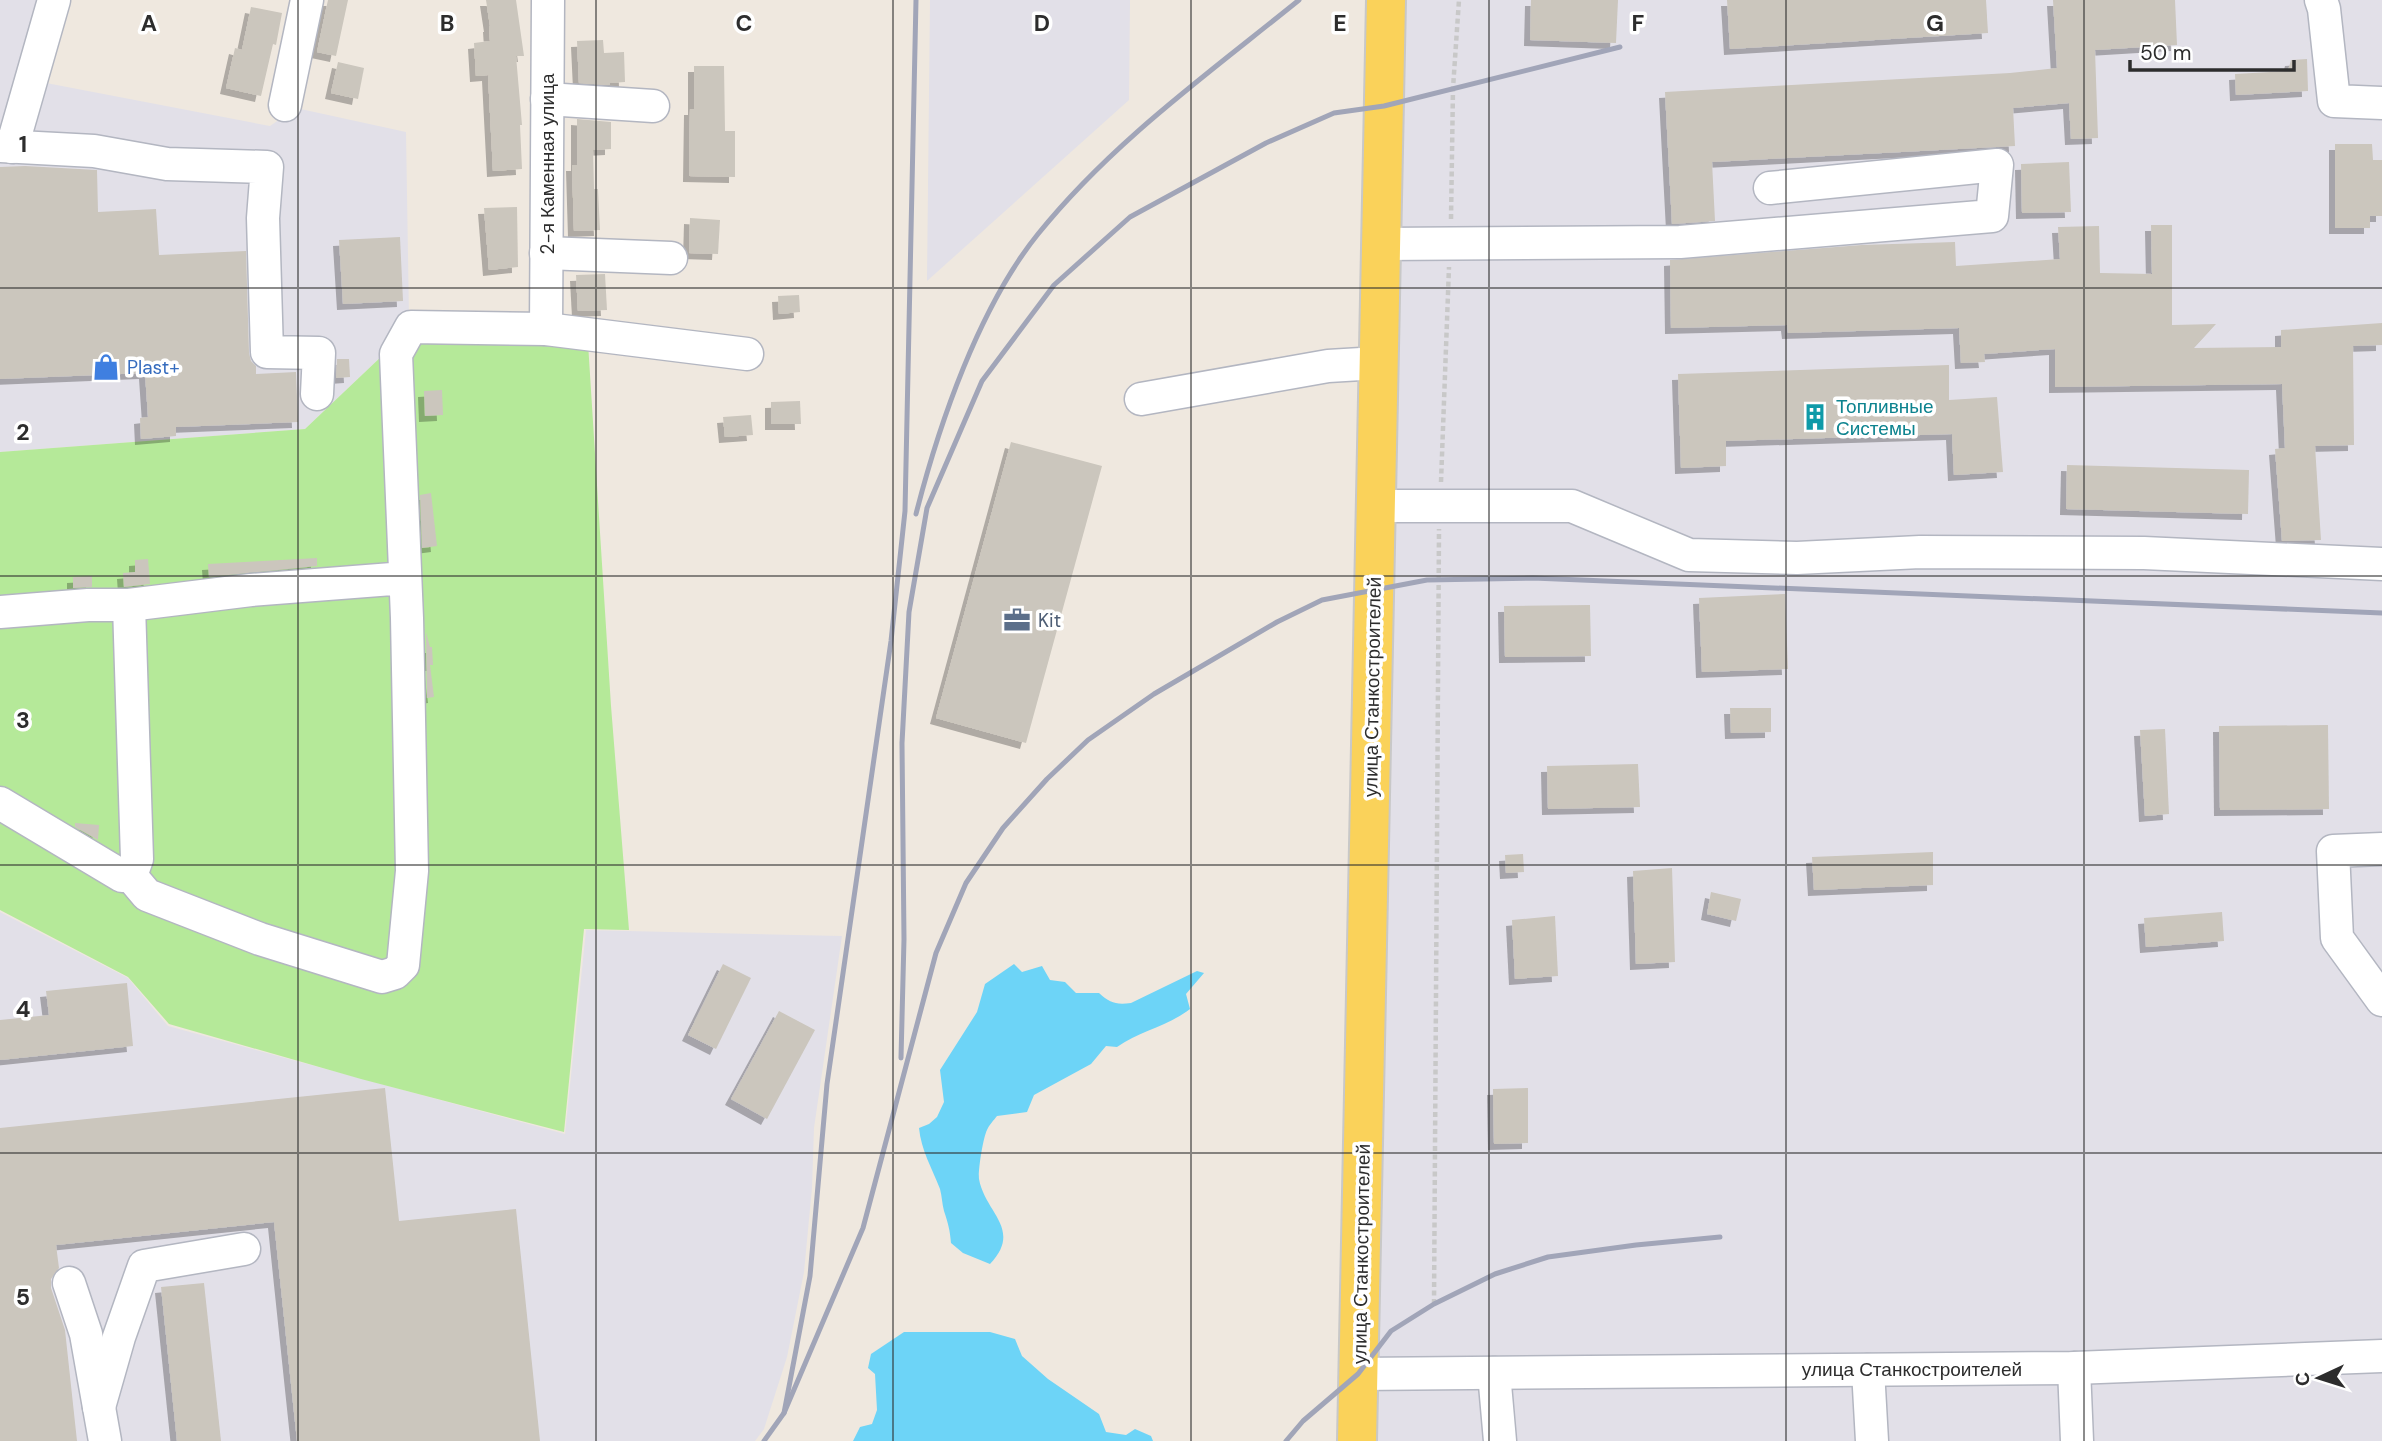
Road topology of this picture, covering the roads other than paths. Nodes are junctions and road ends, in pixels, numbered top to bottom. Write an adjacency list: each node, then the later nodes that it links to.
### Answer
1 (54, 0): 10 (street)
2 (307, 0): 8 (street)
3 (548, 0): 6 (street, 2-я Каменная улица)
4 (1386, 0): 12 (main road, улица Станкостроителей)
5 (2321, 0): 7 (street)
6 (547, 99): 9 (street); 13 (street, 2-я Каменная улица)
7 (2382, 103)
8 (285, 105)
9 (653, 106)
10 (6, 147): 18 (street)
11 (1770, 188): 12 (street)
12 (1381, 244): 17 (main road, улица Станкостроителей)
13 (546, 253): 14 (street); 15 (street, 2-я Каменная улица)
14 (671, 258)
15 (546, 329): 16 (street); 22 (street)
16 (747, 354)
17 (1378, 363): 19 (street); 20 (main road, улица Станкостроителей)
18 (317, 394)
19 (1141, 399)
20 (1375, 506): 21 (street); 35 (main road, улица Станкостроителей)
21 (2382, 564)
22 (405, 578): 23 (street); 27 (street)
23 (129, 604): 24 (street); 27 (street)
24 (0, 612)
25 (0, 803): 27 (street)
26 (2382, 849): 28 (street)
27 (131, 876)
28 (2382, 1000)
29 (244, 1249): 36 (street)
30 (69, 1283): 36 (street)
31 (2382, 1356): 32 (street, улица Станкостроителей)
32 (2074, 1368): 33 (street, улица Станкостроителей); 41 (street)
33 (1868, 1370): 34 (street, улица Станкостроителей); 40 (street)
34 (1494, 1373): 35 (street, улица Станкостроителей); 39 (street)
35 (1358, 1374): 38 (main road, улица Станкостроителей)
36 (99, 1407): 37 (street)
37 (104, 1441)
38 (1357, 1441)
39 (1500, 1441)
40 (1872, 1441)
41 (2077, 1441)

